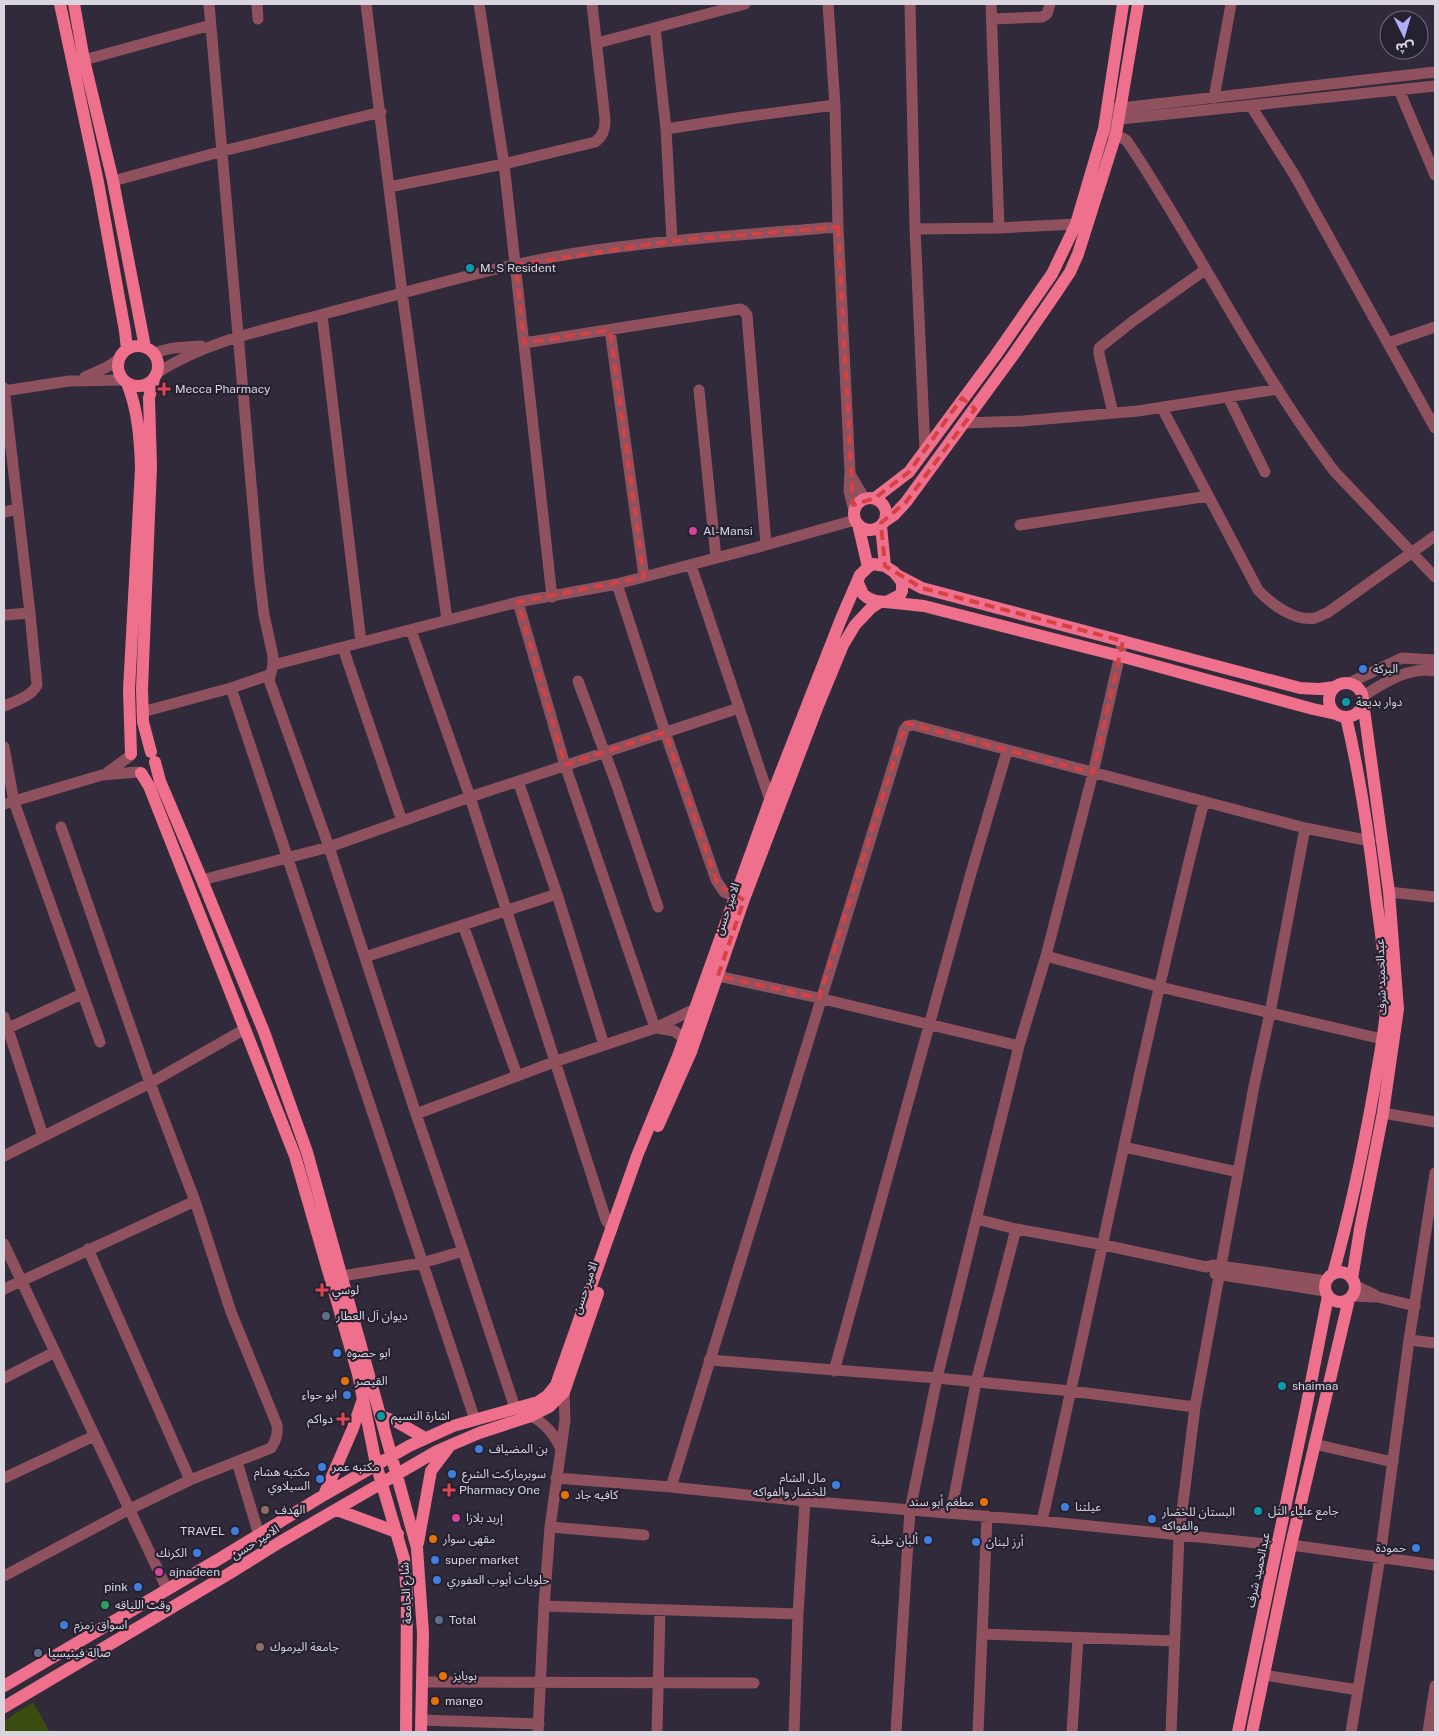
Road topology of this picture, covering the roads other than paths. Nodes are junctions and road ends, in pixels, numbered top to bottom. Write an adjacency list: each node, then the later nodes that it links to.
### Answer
1 (60, 4): 49 (main road)
2 (74, 4): 21 (main road)
3 (208, 4): 18 (street)
4 (257, 4): 16 (street)
5 (366, 4): 28 (street)
6 (479, 4): 33 (street)
7 (592, 4): 20 (street)
8 (745, 4): 19 (street)
9 (828, 4): 26 (street)
10 (910, 4): 39 (street)
11 (991, 4): 17 (street)
12 (1050, 4): 17 (street)
13 (1123, 4): 30 (main road)
14 (1138, 4): 29 (main road)
15 (1231, 4): 25 (street)
16 (258, 19)
17 (992, 19): 40 (street)
18 (211, 25): 21 (street); 32 (street)
19 (655, 28): 20 (street); 31 (street)
20 (596, 43): 33 (street)
21 (84, 60): 35 (main road)
22 (1435, 72): 25 (street)
23 (1435, 86): 24 (street)
24 (1399, 90): 27 (street); 34 (street)
25 (1214, 98): 29 (street)
26 (834, 105): 31 (street); 38 (street)
27 (1251, 106): 29 (street); 52 (street)
28 (381, 112): 32 (street); 36 (street)
29 (1119, 114): 30 (main road); 30 (street)
30 (1108, 123): 37 (main road); 43 (street); 66 (main road)
31 (666, 129): 41 (street)
32 (223, 151): 35 (street); 50 (street)
33 (504, 164): 36 (street); 42 (street)
34 (1435, 175)
35 (113, 181): 47 (main road)
36 (390, 187): 44 (street)
37 (1076, 224): 40 (street); 64 (main road)
38 (838, 227): 41 (street); 72 (street)
39 (915, 228): 40 (street); 71 (street)
40 (999, 228)
41 (672, 240): 42 (street)
42 (516, 265): 44 (street); 51 (street)
43 (1205, 270): 59 (street); 68 (street)
44 (402, 292): 45 (street); 97 (street)
45 (322, 315): 50 (street); 100 (street)
46 (1435, 327): 52 (street)
47 (141, 328): 49 (main road); 54 (main road)
48 (610, 330): 51 (street); 82 (street); 89 (street)
49 (125, 331): 55 (main road)
50 (238, 336): 53 (street); 104 (street)
51 (524, 343): 92 (street)
52 (1388, 343): 70 (street)
53 (213, 345): 54 (street); 56 (street)
54 (149, 350): 55 (main road); 56 (main road)
55 (123, 354): 57 (street); 58 (main road)
56 (155, 376): 58 (main road); 63 (main road, شارع الجامعة)
57 (69, 381): 58 (street); 60 (street)
58 (125, 381): 65 (main road)
59 (1278, 389): 62 (street); 83 (street)
60 (4, 390): 76 (street)
61 (699, 390): 84 (street)
62 (1228, 397): 67 (street); 73 (street)
63 (149, 398): 65 (main road); 113 (main road, شارع الجامعة)
64 (962, 398): 66 (main road); 71 (main road)
65 (133, 401): 119 (main road)
66 (974, 408): 69 (main road)
67 (1162, 408): 68 (street); 74 (street)
68 (1113, 413): 69 (street)
69 (963, 423): 79 (main road)
70 (1435, 428)
71 (925, 450): 75 (main road)
72 (850, 472): 75 (street); 78 (street)
73 (1265, 472)
74 (1208, 496): 80 (street); 83 (street)
75 (870, 498): 78 (main road); 79 (main road)
76 (18, 509): 77 (street); 95 (street)
77 (4, 512)
78 (856, 518): 79 (main road); 82 (street); 86 (main road)
79 (883, 523): 87 (main road)
80 (1020, 525)
81 (1435, 536): 83 (street)
82 (766, 545): 84 (street)
83 (1412, 553): 88 (street)
84 (716, 558): 85 (street)
85 (691, 565): 89 (street); 112 (street)
86 (868, 567): 87 (main road); 90 (main road)
87 (892, 570): 94 (main road, الامير حسن); 99 (main road)
88 (1435, 576)
89 (644, 577): 91 (street)
90 (858, 583): 94 (main road); 127 (main road, الامير حسن)
91 (617, 584): 92 (street); 115 (street)
92 (552, 596): 93 (street)
93 (518, 602): 97 (street); 121 (street)
94 (884, 602): 102 (main road); 140 (main road, الامير حسن)
95 (30, 613): 96 (street); 111 (street)
96 (4, 615)
97 (447, 620): 98 (street)
98 (411, 630): 100 (street); 126 (street)
99 (1123, 641): 102 (street); 108 (main road)
100 (361, 642): 101 (street)
101 (342, 648): 104 (street); 130 (street)
102 (1120, 656): 114 (main road); 122 (street)
103 (1435, 660): 107 (street)
104 (271, 670): 109 (street); 134 (street)
105 (1435, 671): 110 (street)
106 (578, 681): 118 (street)
107 (1349, 682): 108 (main road); 110 (main road)
108 (1336, 687): 114 (main road)
109 (231, 688): 113 (street); 135 (street)
110 (1363, 699): 114 (main road); 137 (main road, عبدالحميد شرف)
111 (4, 706)
112 (739, 708): 115 (street); 127 (street)
113 (142, 712): 120 (main road, شارع الجامعة)
114 (1341, 715): 133 (main road, عبدالحميد شرف)
115 (664, 732): 118 (street); 140 (street)
116 (4, 747): 129 (street)
117 (1007, 751): 122 (street); 149 (street); 153 (street)
118 (604, 752): 121 (street); 141 (street)
119 (131, 755): 120 (main road); 123 (main road); 124 (street)
120 (153, 757): 123 (main road); 136 (main road, شارع الجامعة)
121 (564, 765): 125 (street); 154 (street)
122 (1093, 772): 128 (street); 144 (street)
123 (140, 773): 124 (street); 155 (main road, شارع الجامعة)
124 (102, 775): 129 (street)
125 (518, 781): 126 (street); 138 (street)
126 (470, 797): 130 (street); 142 (street)
127 (770, 800): 140 (main road, الامير حسن)
128 (1204, 800): 132 (street); 147 (street)
129 (9, 803): 148 (street)
130 (402, 821): 134 (street)
131 (60, 827): 163 (street)
132 (1305, 828): 133 (street); 151 (street)
133 (1370, 841): 157 (main road, عبدالحميد شرف)
134 (329, 847): 135 (street); 145 (street)
135 (287, 859): 136 (street); 180 (street)
136 (202, 880): 182 (main road, شارع الجامعة)
137 (1389, 892): 139 (street); 164 (main road, عبدالحميد شرف)
138 (557, 894): 142 (street); 159 (street)
139 (1435, 897)
140 (740, 898): 146 (main road, الامير حسن); 150 (main road, الامير حسن)
141 (658, 907)
142 (507, 911): 143 (street); 161 (street)
143 (464, 925): 145 (street); 162 (street)
144 (1046, 956): 147 (street); 160 (street)
145 (365, 957): 165 (street)
146 (718, 976): 149 (street); 197 (main road, الامير حسن)
147 (1160, 987): 151 (street); 168 (street)
148 (82, 994): 152 (street); 158 (street)
149 (819, 998): 153 (street); 191 (street)
150 (695, 1009): 154 (street); 156 (main road, الامير حسن)
151 (1270, 1013): 157 (street); 170 (street)
152 (5, 1025): 167 (street)
153 (930, 1025): 160 (street); 192 (street)
154 (655, 1028): 156 (street); 159 (street)
155 (245, 1030): 163 (street); 198 (main road, شارع الجامعة)
156 (684, 1038): 174 (main road, الامير حسن)
157 (1382, 1039): 184 (main road, عبدالحميد شرف)
158 (100, 1042)
159 (604, 1045): 161 (street)
160 (1019, 1046): 173 (street)
161 (554, 1062): 162 (street); 174 (street)
162 (517, 1075): 165 (street)
163 (150, 1084): 167 (street); 172 (street)
164 (1383, 1113): 166 (street); 186 (main road, عبدالحميد شرف)
165 (416, 1114): 179 (street)
166 (1435, 1122)
167 (43, 1136): 169 (street)
168 (1124, 1147): 170 (street); 177 (street)
169 (4, 1156)
170 (1238, 1172): 181 (street)
171 (1435, 1173): 187 (street)
172 (195, 1201): 178 (street); 210 (street)
173 (976, 1219): 175 (street); 194 (street)
174 (612, 1229): 200 (main road, الامير حسن)
175 (1016, 1229): 177 (street); 195 (street)
176 (4, 1244): 183 (street)
177 (1104, 1245): 181 (street); 196 (street)
178 (88, 1249): 183 (street); 216 (street)
179 (463, 1251): 180 (street); 200 (street)
180 (422, 1263): 182 (street); 203 (street)
181 (1221, 1271): 184 (street); 199 (street)
182 (342, 1276): 201 (main road, شارع الجامعة)
183 (21, 1281): 185 (street); 190 (street)
184 (1328, 1286): 186 (main road); 186 (main road); 232 (main road, عبدالحميد شرف)
185 (4, 1289)
186 (1352, 1290): 187 (street); 207 (main road, عبدالحميد شرف)
187 (1415, 1306): 188 (street)
188 (1409, 1340): 189 (street); 211 (street)
189 (1435, 1344)
190 (55, 1352): 193 (street); 204 (street)
191 (709, 1360): 192 (street); 218 (street)
192 (834, 1370): 194 (street)
193 (4, 1378)
194 (937, 1378): 195 (street); 223 (street)
195 (976, 1382): 196 (street); 224 (street)
196 (1071, 1391): 199 (street); 226 (street)
197 (564, 1392): 202 (main road, الامير حسن); 208 (street)
198 (363, 1399): 212 (main road, شارع الجامعة); 219 (main road)
199 (1195, 1407): 231 (street)
200 (515, 1408): 203 (main road, الامير حسن)
201 (381, 1416): 205 (main road); 209 (main road, شارع الجامعة)
202 (531, 1416): 206 (main road, الامير حسن); 208 (street)
203 (475, 1420): 205 (main road, الامير حسن)
204 (94, 1436): 214 (street); 221 (street)
205 (425, 1438): 209 (main road, الامير حسن)
206 (452, 1444): 213 (main road, الامير حسن); 234 (main road)
207 (1314, 1444): 211 (street); 233 (main road, عبدالحميد شرف)
208 (561, 1449): 215 (street)
209 (391, 1456): 212 (main road, الامير حسن); 213 (main road, شارع الجامعة)
210 (237, 1462): 216 (street); 229 (street)
211 (1393, 1462): 235 (street)
212 (376, 1464): 217 (main road, شارع الجامعة); 219 (main road, الامير حسن)
213 (396, 1476): 217 (main road, الامير حسن); 234 (main road, شارع الجامعة)
214 (4, 1478)
215 (556, 1478): 218 (street); 227 (street)
216 (190, 1480): 221 (street)
217 (382, 1484): 222 (main road, الامير حسن); 228 (main road, شارع الجامعة)
218 (671, 1487): 220 (street)
219 (324, 1495): 229 (main road, الامير حسن)
220 (805, 1502): 223 (street); 241 (street)
221 (128, 1510): 237 (street); 238 (street)
222 (336, 1510): 228 (main road); 253 (main road, الامير حسن)
223 (910, 1510): 224 (street); 259 (street)
224 (951, 1513): 225 (street)
225 (987, 1516): 226 (street); 242 (street)
226 (1042, 1521): 231 (street)
227 (550, 1527): 230 (street); 239 (street)
228 (398, 1534): 256 (main road, شارع الجامعة)
229 (259, 1535): 238 (main road, الامير حسن)
230 (644, 1535)
231 (1178, 1535): 232 (street); 244 (street)
232 (1277, 1545): 263 (main road, عبدالحميد شرف)
233 (1291, 1545): 235 (street); 245 (main road, عبدالحميد شرف)
234 (417, 1548): 247 (main road, شارع الجامعة)
235 (1380, 1557): 236 (street); 251 (street)
236 (1435, 1565)
237 (4, 1575)
238 (167, 1590): 250 (main road, الامير حسن)
239 (544, 1606): 240 (street); 246 (street)
240 (660, 1610): 241 (street); 248 (street)
241 (798, 1614): 258 (street)
242 (982, 1634): 243 (street); 260 (street)
243 (1078, 1638): 244 (street); 261 (street)
244 (1174, 1641): 262 (street)
245 (1264, 1675): 251 (street); 264 (main road, عبدالحميد شرف)
246 (541, 1681): 247 (street); 248 (street); 255 (street)
247 (422, 1682): 254 (main road, شارع الجامعة)
248 (658, 1683): 249 (street); 257 (street)
249 (754, 1683)
250 (4, 1686)
251 (1358, 1690): 265 (street)
252 (1435, 1691): 266 (street)
253 (4, 1707)
254 (421, 1726): 255 (street)
255 (539, 1728)
256 (406, 1732)
257 (657, 1732)
258 (794, 1732)
259 (896, 1732)
260 (978, 1732)
261 (1072, 1732)
262 (1172, 1732)
263 (1238, 1732)
264 (1252, 1732)
265 (1351, 1732)
266 (1428, 1732)

